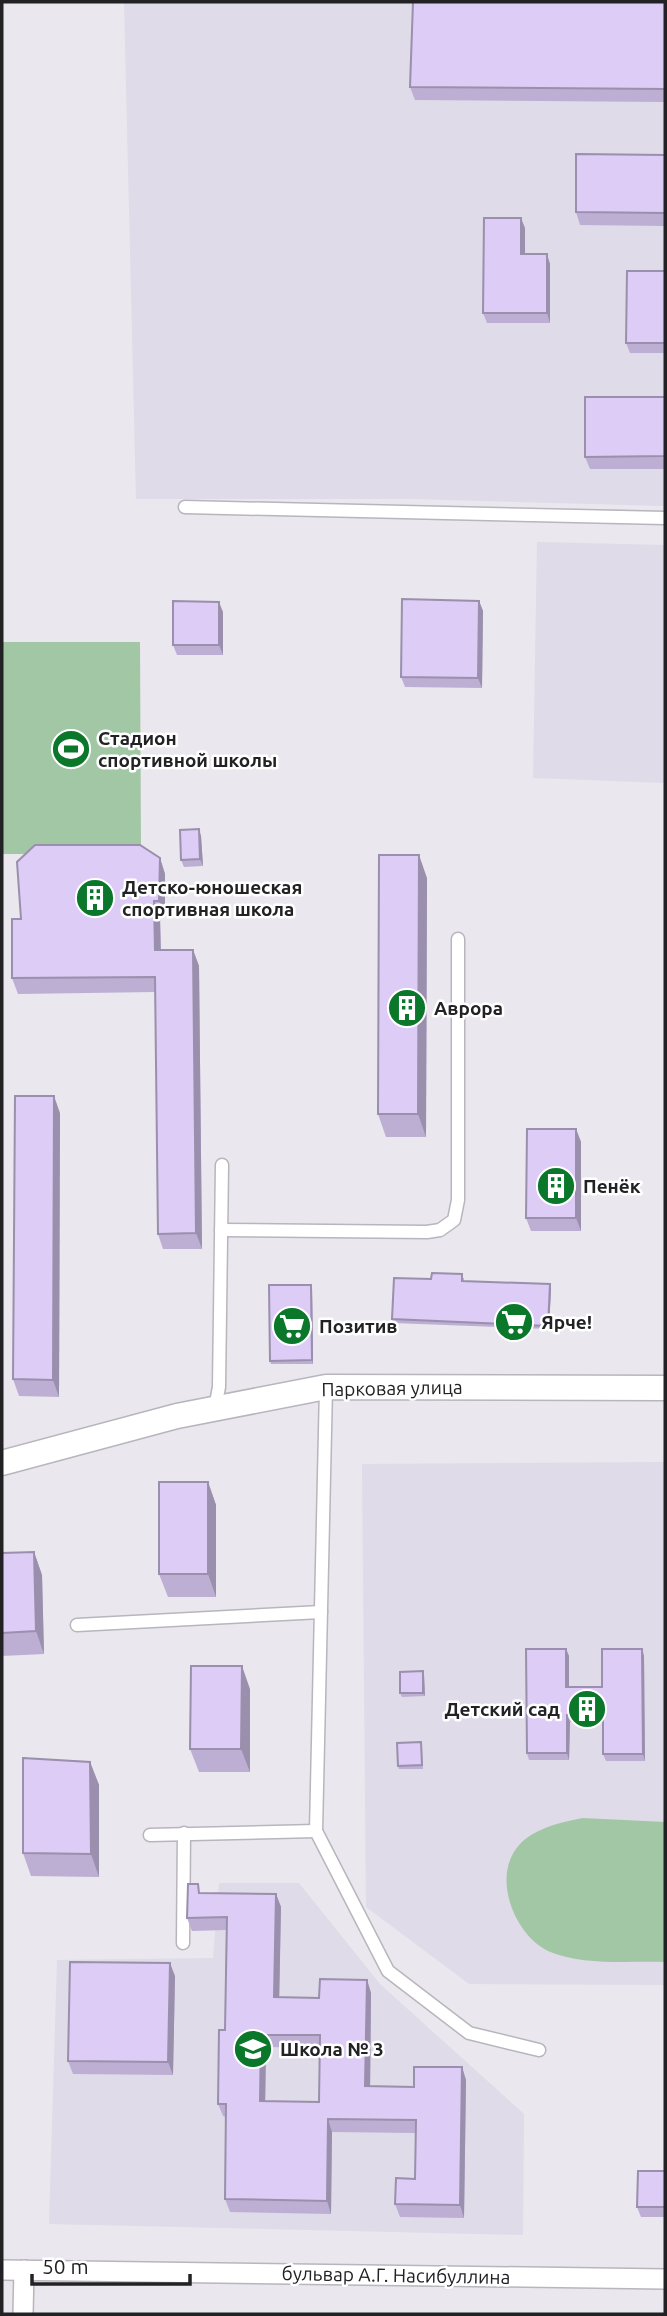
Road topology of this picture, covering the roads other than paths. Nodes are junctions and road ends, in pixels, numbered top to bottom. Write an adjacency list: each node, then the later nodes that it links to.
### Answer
1 (185, 507): 2 (lane)
2 (665, 518)
3 (458, 939): 5 (lane)
4 (222, 1165): 5 (lane)
5 (221, 1230): 8 (lane)
6 (326, 1387): 7 (street, Парковая улица); 8 (street, Парковая улица); 10 (lane)
7 (665, 1388)
8 (215, 1408): 9 (street, Парковая улица)
9 (2, 1463)
10 (321, 1612): 11 (lane); 12 (lane)
11 (77, 1625)
12 (316, 1831): 13 (lane); 16 (lane)
13 (184, 1833): 14 (lane); 15 (lane)
14 (150, 1835)
15 (183, 1943)
16 (539, 2050)
17 (2, 2270): 18 (street, бульвар А.Г. Насибуллина)
18 (24, 2270): 19 (street, бульвар А.Г. Насибуллина); 20 (street)
19 (665, 2279)
20 (23, 2314)

